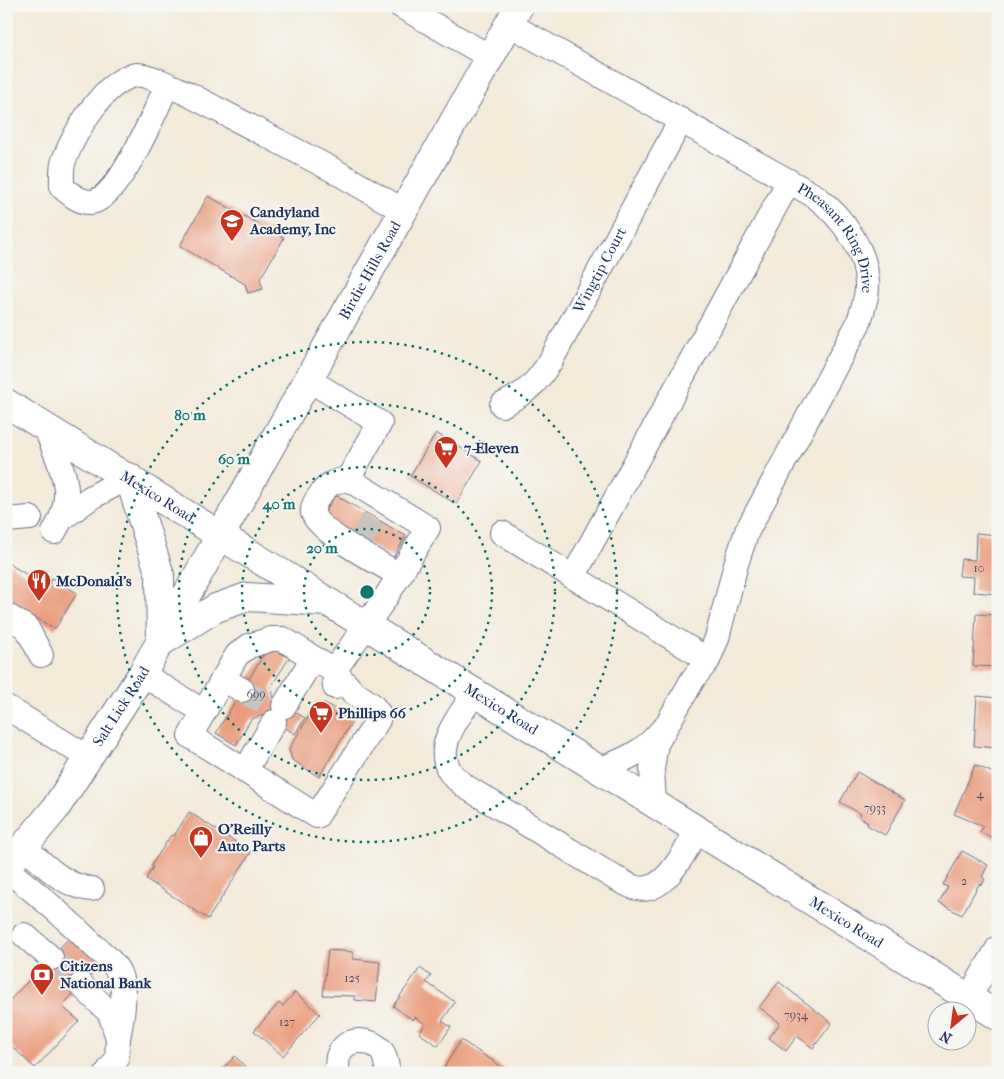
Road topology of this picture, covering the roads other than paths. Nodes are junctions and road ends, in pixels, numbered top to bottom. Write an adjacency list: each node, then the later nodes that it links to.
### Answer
1 (401, 6): 3 (street)
2 (514, 15): 3 (main road, Birdie Hills Road); 5 (street, Pheasant Ring Drive)
3 (490, 57): 7 (main road, Birdie Hills Road)
4 (167, 85): 4 (street); 7 (street)
5 (681, 120): 6 (street, Pheasant Ring Drive); 10 (street, Wingtip Court)
6 (789, 181): 19 (street); 26 (street, Pheasant Ring Drive)
7 (404, 211): 8 (main road, Birdie Hills Road)
8 (309, 380): 13 (street); 17 (main road, Birdie Hills Road)
9 (6, 403): 11 (main road, Mexico Road)
10 (502, 405)
11 (45, 426): 12 (main road, Mexico Road); 12 (street)
12 (129, 477): 17 (main road, Mexico Road); 23 (main road)
13 (348, 479): 18 (street); 18 (street)
14 (30, 518): 15 (street)
15 (6, 520)
16 (502, 534): 19 (street)
17 (222, 535): 20 (main road, Mexico Road); 23 (main road, Salt Lick Road)
18 (400, 575): 22 (street)
19 (573, 577): 26 (street)
20 (332, 602): 22 (main road, Mexico Road); 23 (main road)
21 (6, 615): 24 (street)
22 (366, 623): 27 (street); 29 (main road, Mexico Road)
23 (161, 642): 28 (main road, Salt Lick Road)
24 (41, 655)
25 (313, 658): 27 (street); 31 (street); 35 (street)
26 (708, 660): 32 (street, Pheasant Ring Drive)
27 (334, 671): 35 (street)
28 (142, 674): 31 (street); 33 (main road, Salt Lick Road)
29 (476, 691): 34 (main road, Mexico Road); 37 (street)
30 (6, 707): 33 (street)
31 (204, 712): 35 (street)
32 (664, 727): 34 (street); 36 (street)
33 (88, 758): 38 (main road, Salt Lick Road)
34 (601, 769): 36 (main road, Mexico Road)
35 (245, 771)
36 (654, 802): 37 (main road, Mexico Road)
37 (698, 830): 45 (main road, Mexico Road)
38 (24, 847): 39 (main road, Salt Lick Road); 40 (street)
39 (6, 868): 47 (street)
40 (92, 889)
41 (24, 934): 43 (street)
42 (998, 948): 45 (street)
43 (51, 958)
44 (81, 985): 47 (street)
45 (969, 998): 46 (main road, Mexico Road)
46 (998, 1016)
47 (118, 1038): 48 (street)
48 (108, 1073)
49 (337, 1073): 50 (street)
50 (388, 1073)

